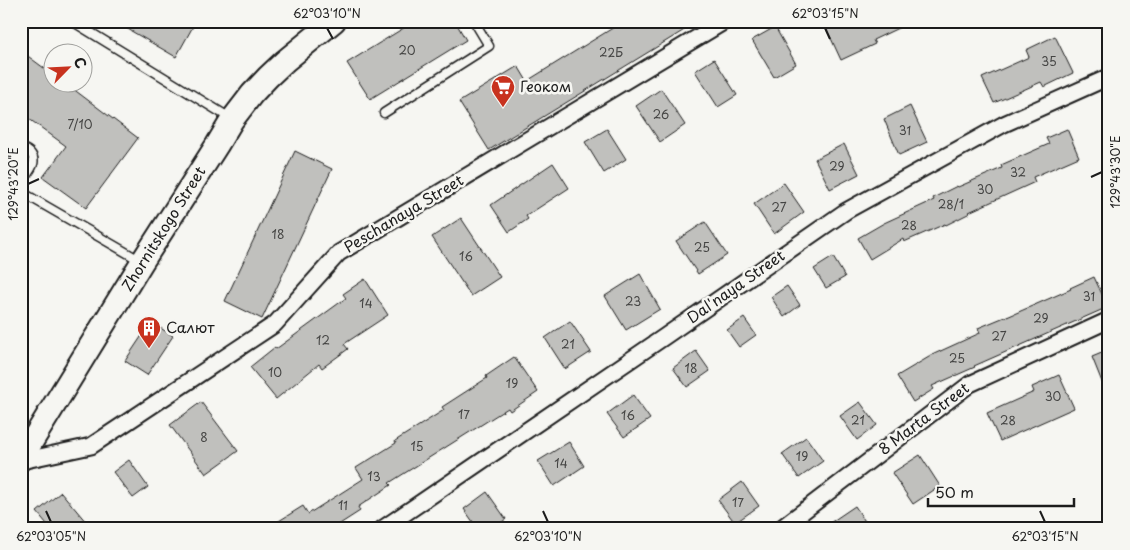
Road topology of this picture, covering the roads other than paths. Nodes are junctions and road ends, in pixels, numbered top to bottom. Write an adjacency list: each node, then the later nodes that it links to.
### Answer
1 (72, 21): 7 (lane)
2 (334, 21): 7 (main road, Zhornitskogo Street)
3 (474, 21): 6 (lane)
4 (725, 21): 11 (street, Peschanaya Street)
5 (1109, 77): 12 (street, Dal'naya Street)
6 (384, 113)
7 (232, 120): 9 (main road, Zhornitskogo Street)
8 (21, 147): 9 (lane)
9 (142, 262): 11 (main road, Zhornitskogo Street)
10 (1109, 320): 13 (street, 8 Marta Street)
11 (21, 460)
12 (382, 529)
13 (780, 529)

